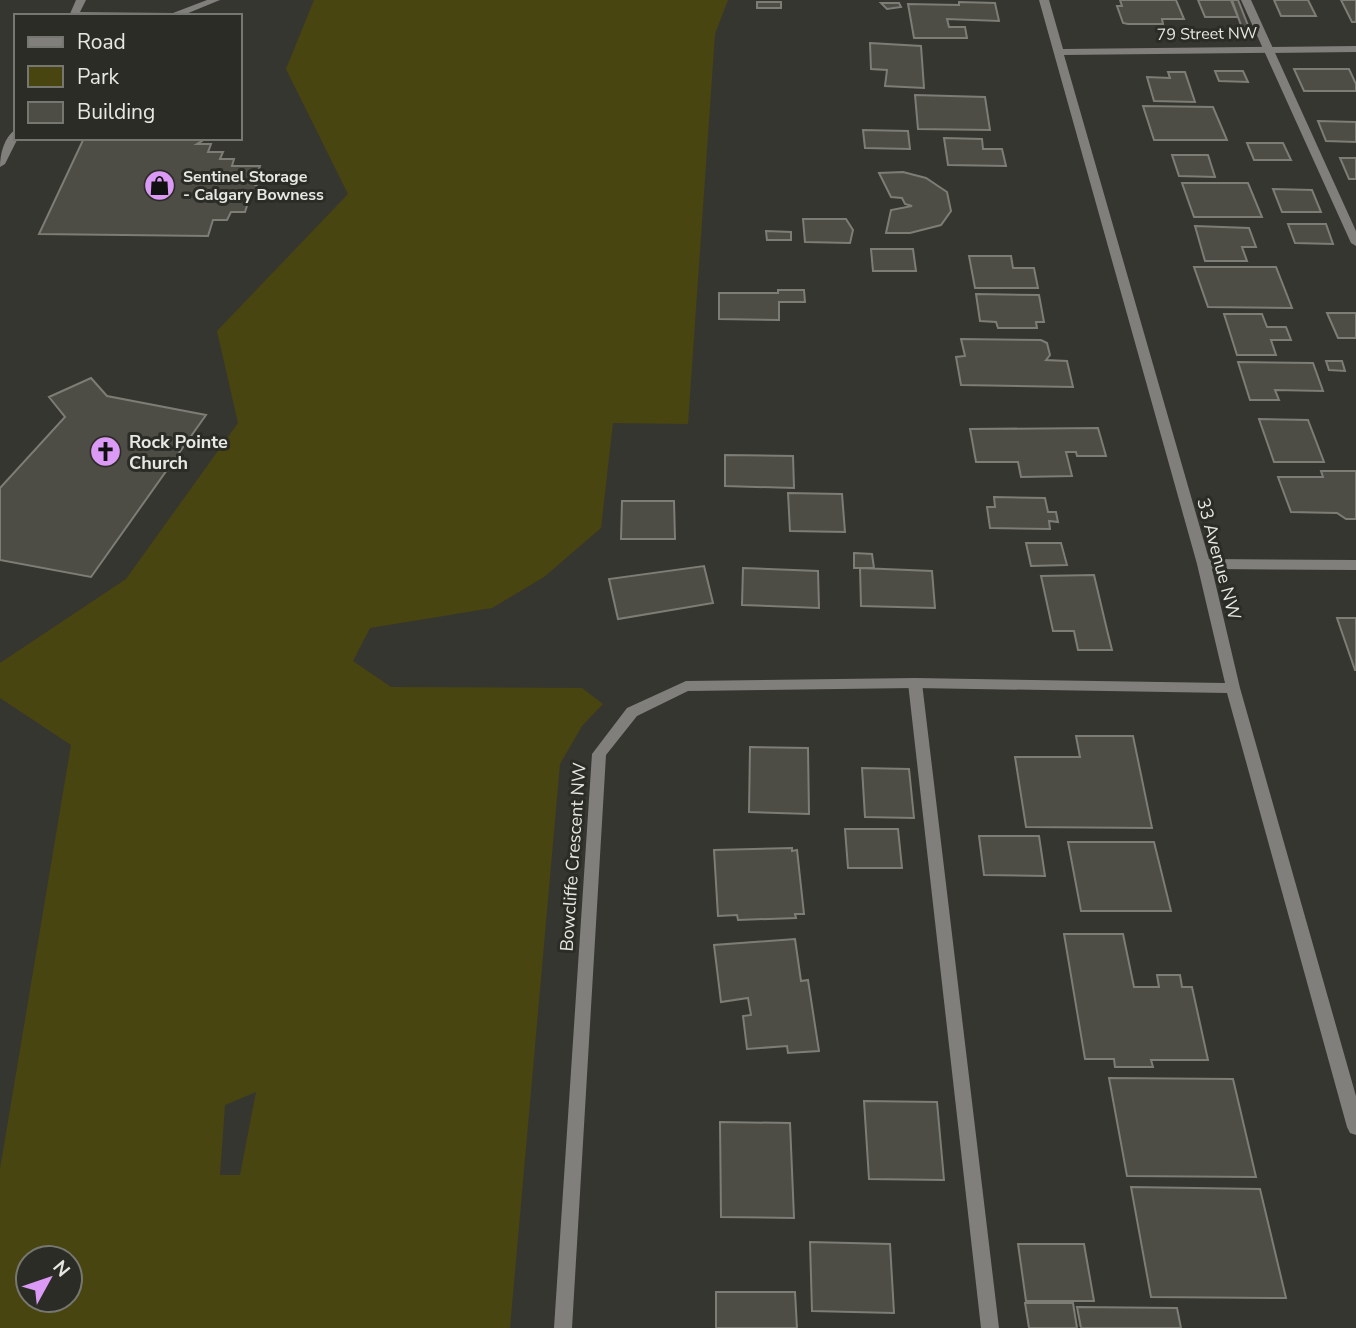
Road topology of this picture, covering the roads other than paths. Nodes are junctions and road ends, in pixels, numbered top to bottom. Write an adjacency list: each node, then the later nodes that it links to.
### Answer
1 (215, 0): 4 (street)
2 (1044, 0): 7 (street, 33 Avenue NW)
3 (1246, 0): 5 (street)
4 (180, 14)
5 (1269, 49): 6 (street, 79 Street NW); 7 (street, 79 Street NW); 10 (street)
6 (1356, 49)
7 (1059, 52): 11 (street, 33 Avenue NW)
8 (14, 136): 9 (street)
9 (0, 164)
10 (1356, 243)
11 (1204, 564): 12 (street); 14 (street, 33 Avenue NW)
12 (1356, 565)
13 (915, 684): 14 (street, Bowcliffe Crescent NW); 16 (street, Bowcliffe Crescent NW); 17 (street)
14 (1233, 688): 15 (street, 33 Avenue NW)
15 (1356, 1128)
16 (563, 1328)
17 (990, 1328)

